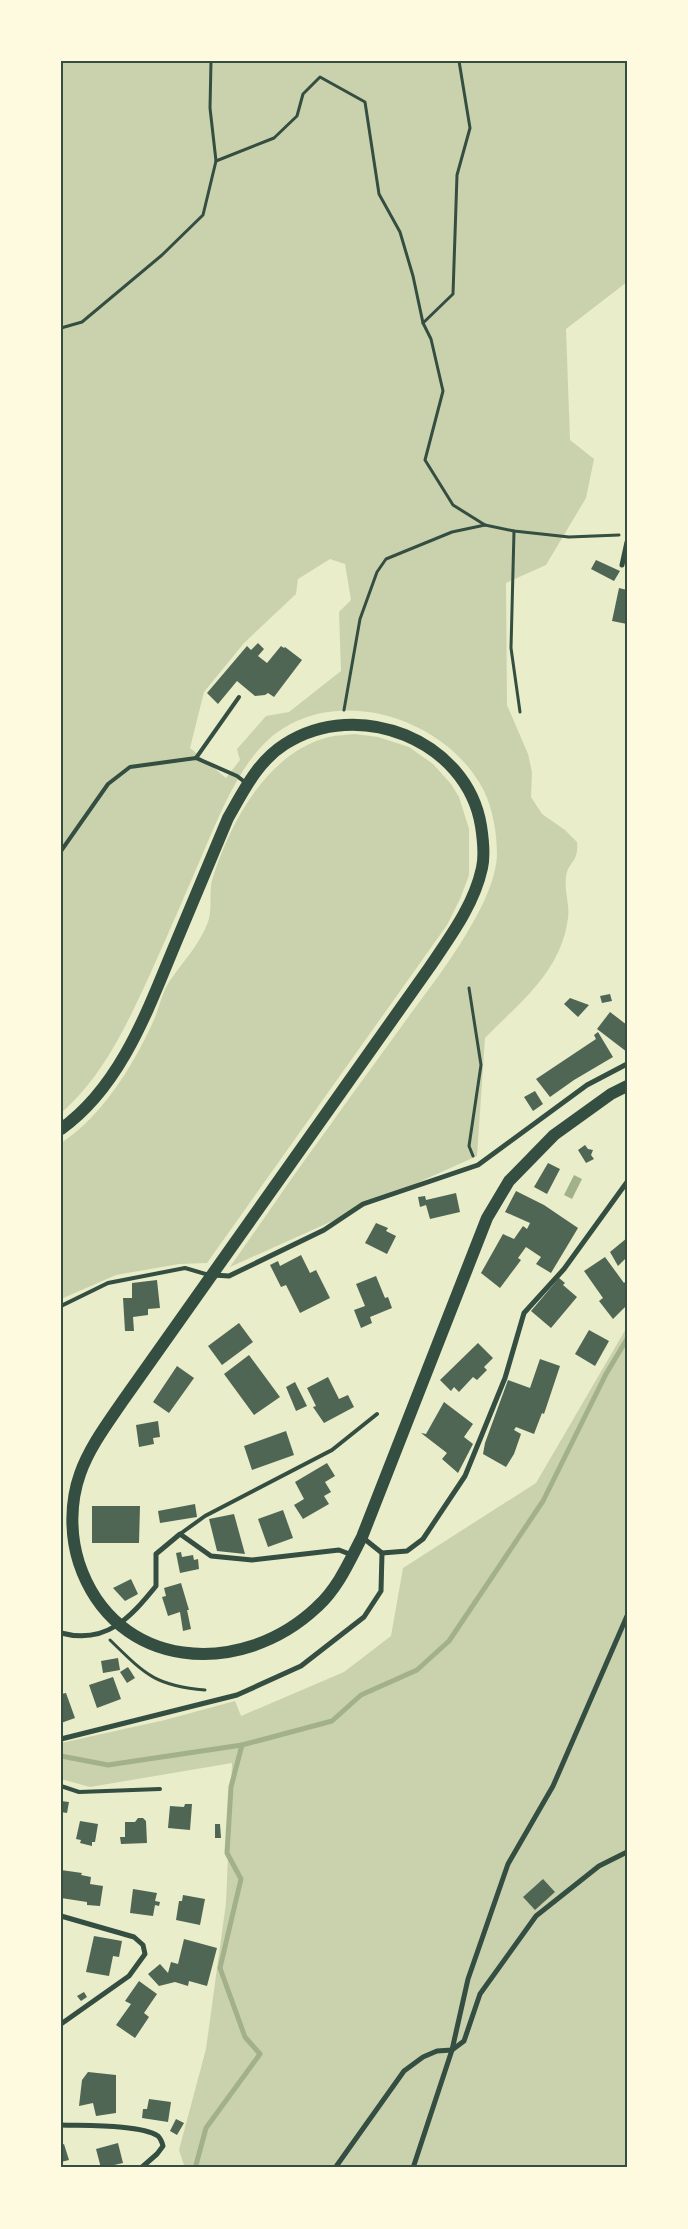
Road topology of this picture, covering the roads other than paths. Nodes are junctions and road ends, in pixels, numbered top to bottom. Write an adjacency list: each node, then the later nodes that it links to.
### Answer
1 (627, 542): 2 (street)
2 (622, 564)
3 (239, 697): 4 (lane)
4 (196, 758): 5 (lane); 6 (lane)
5 (247, 784): 9 (main road); 11 (main road)
6 (61, 851)
7 (627, 1064): 11 (street)
8 (627, 1086): 15 (main road)
9 (61, 1129)
10 (627, 1182): 16 (street)
11 (212, 1276): 12 (lane); 19 (main road)
12 (61, 1306)
13 (377, 1414): 14 (lane)
14 (180, 1534): 17 (street); 19 (street)
15 (362, 1537): 16 (street); 17 (main road)
16 (382, 1553): 21 (street)
17 (353, 1555): 19 (main road)
18 (627, 1616): 27 (street)
19 (113, 1628): 20 (street)
20 (61, 1633)
21 (61, 1739)
22 (61, 1786): 23 (lane)
23 (160, 1789)
24 (627, 1852): 27 (street)
25 (61, 1916): 26 (street)
26 (61, 2024)
27 (452, 2050): 30 (street); 31 (street)
28 (61, 2125): 29 (street)
29 (141, 2168)
30 (335, 2168)
31 (413, 2168)

